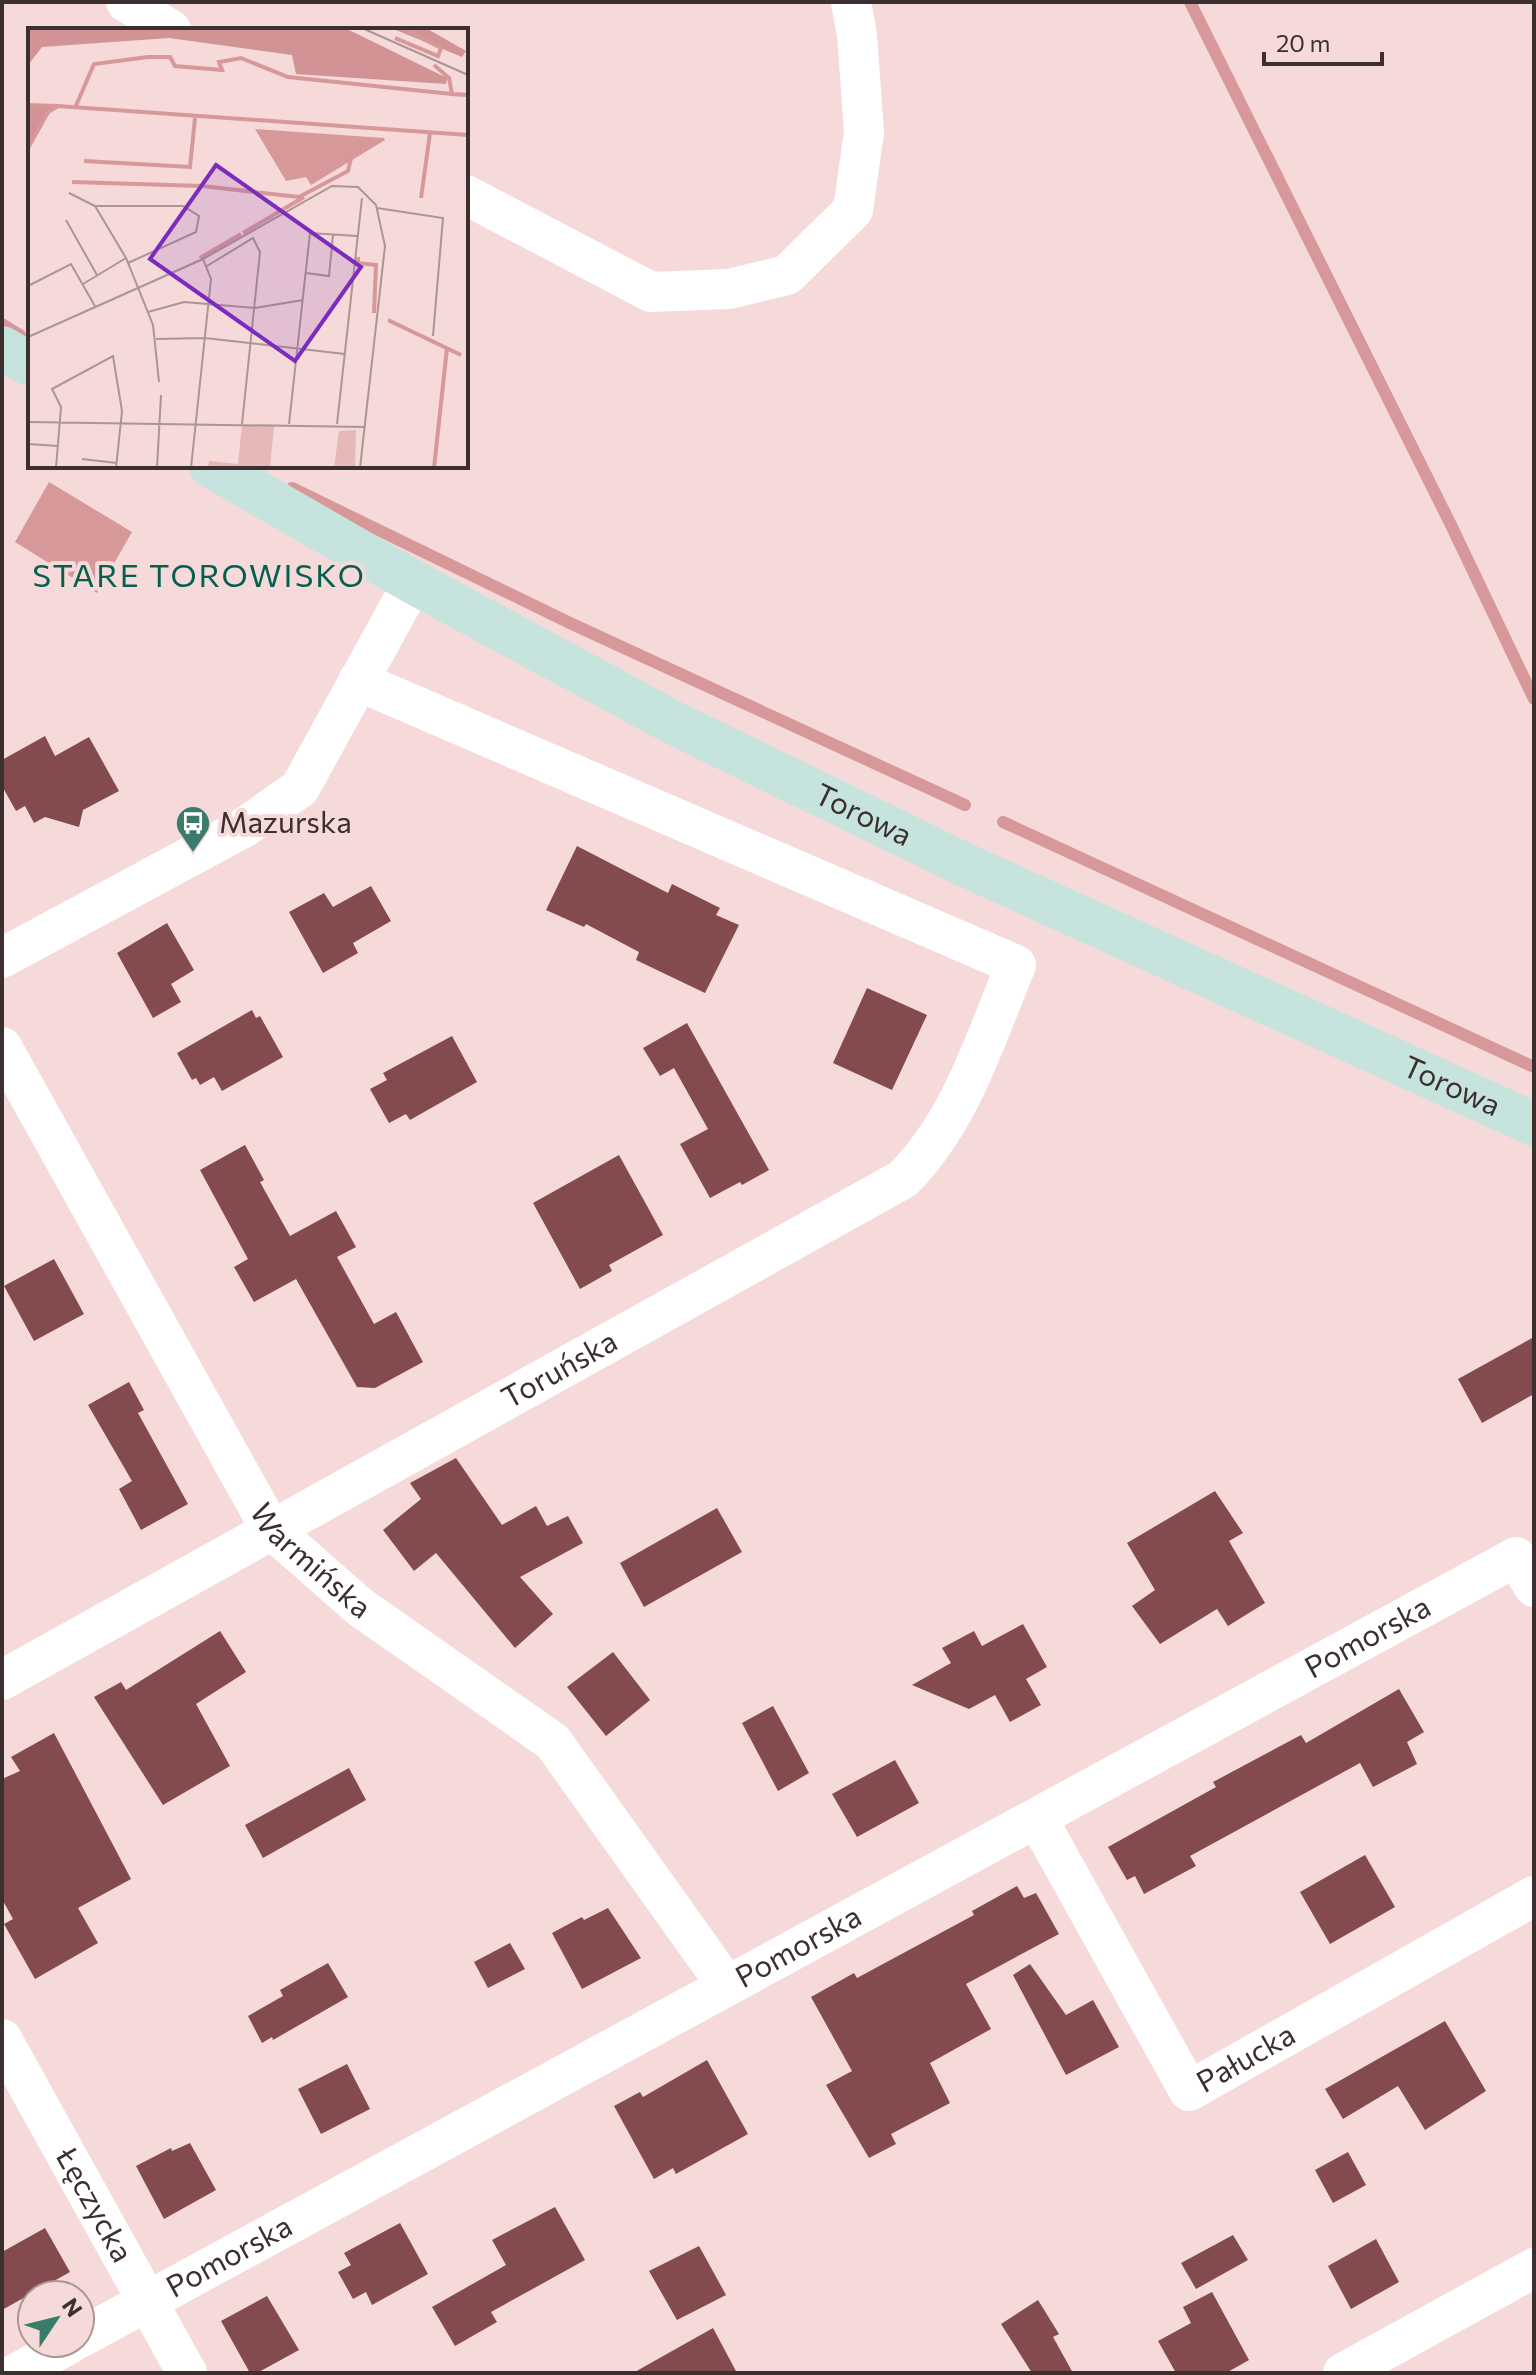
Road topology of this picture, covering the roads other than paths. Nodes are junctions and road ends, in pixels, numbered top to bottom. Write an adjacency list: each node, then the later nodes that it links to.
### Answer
1 (126, 2): 3 (street)
2 (851, 2): 4 (street)
3 (168, 28)
4 (468, 196)
5 (2, 348): 6 (street)
6 (28, 363)
7 (214, 468): 8 (street, Torowa)
8 (413, 582): 9 (street); 12 (street, Torowa)
9 (358, 681): 10 (street); 13 (street, Toruńska)
10 (2, 958)
11 (2, 1047): 13 (street, Warmińska)
12 (1534, 1124)
13 (270, 1528): 15 (street, Toruńska); 18 (street, Warmińska)
14 (1525, 1572): 16 (street, Pomorska)
15 (2, 1680)
16 (1037, 1818): 17 (street, Pałucka); 18 (street, Pomorska)
17 (1534, 1896)
18 (727, 1986): 21 (street, Pomorska)
19 (2, 2039): 21 (street, Łęczycka)
20 (1534, 2268): 26 (street)
21 (148, 2301): 22 (street, Pomorska); 25 (street, Łęczycka)
22 (96, 2329)
23 (42, 2359): 24 (street)
24 (17, 2373)
25 (187, 2373)
26 (1343, 2373)

